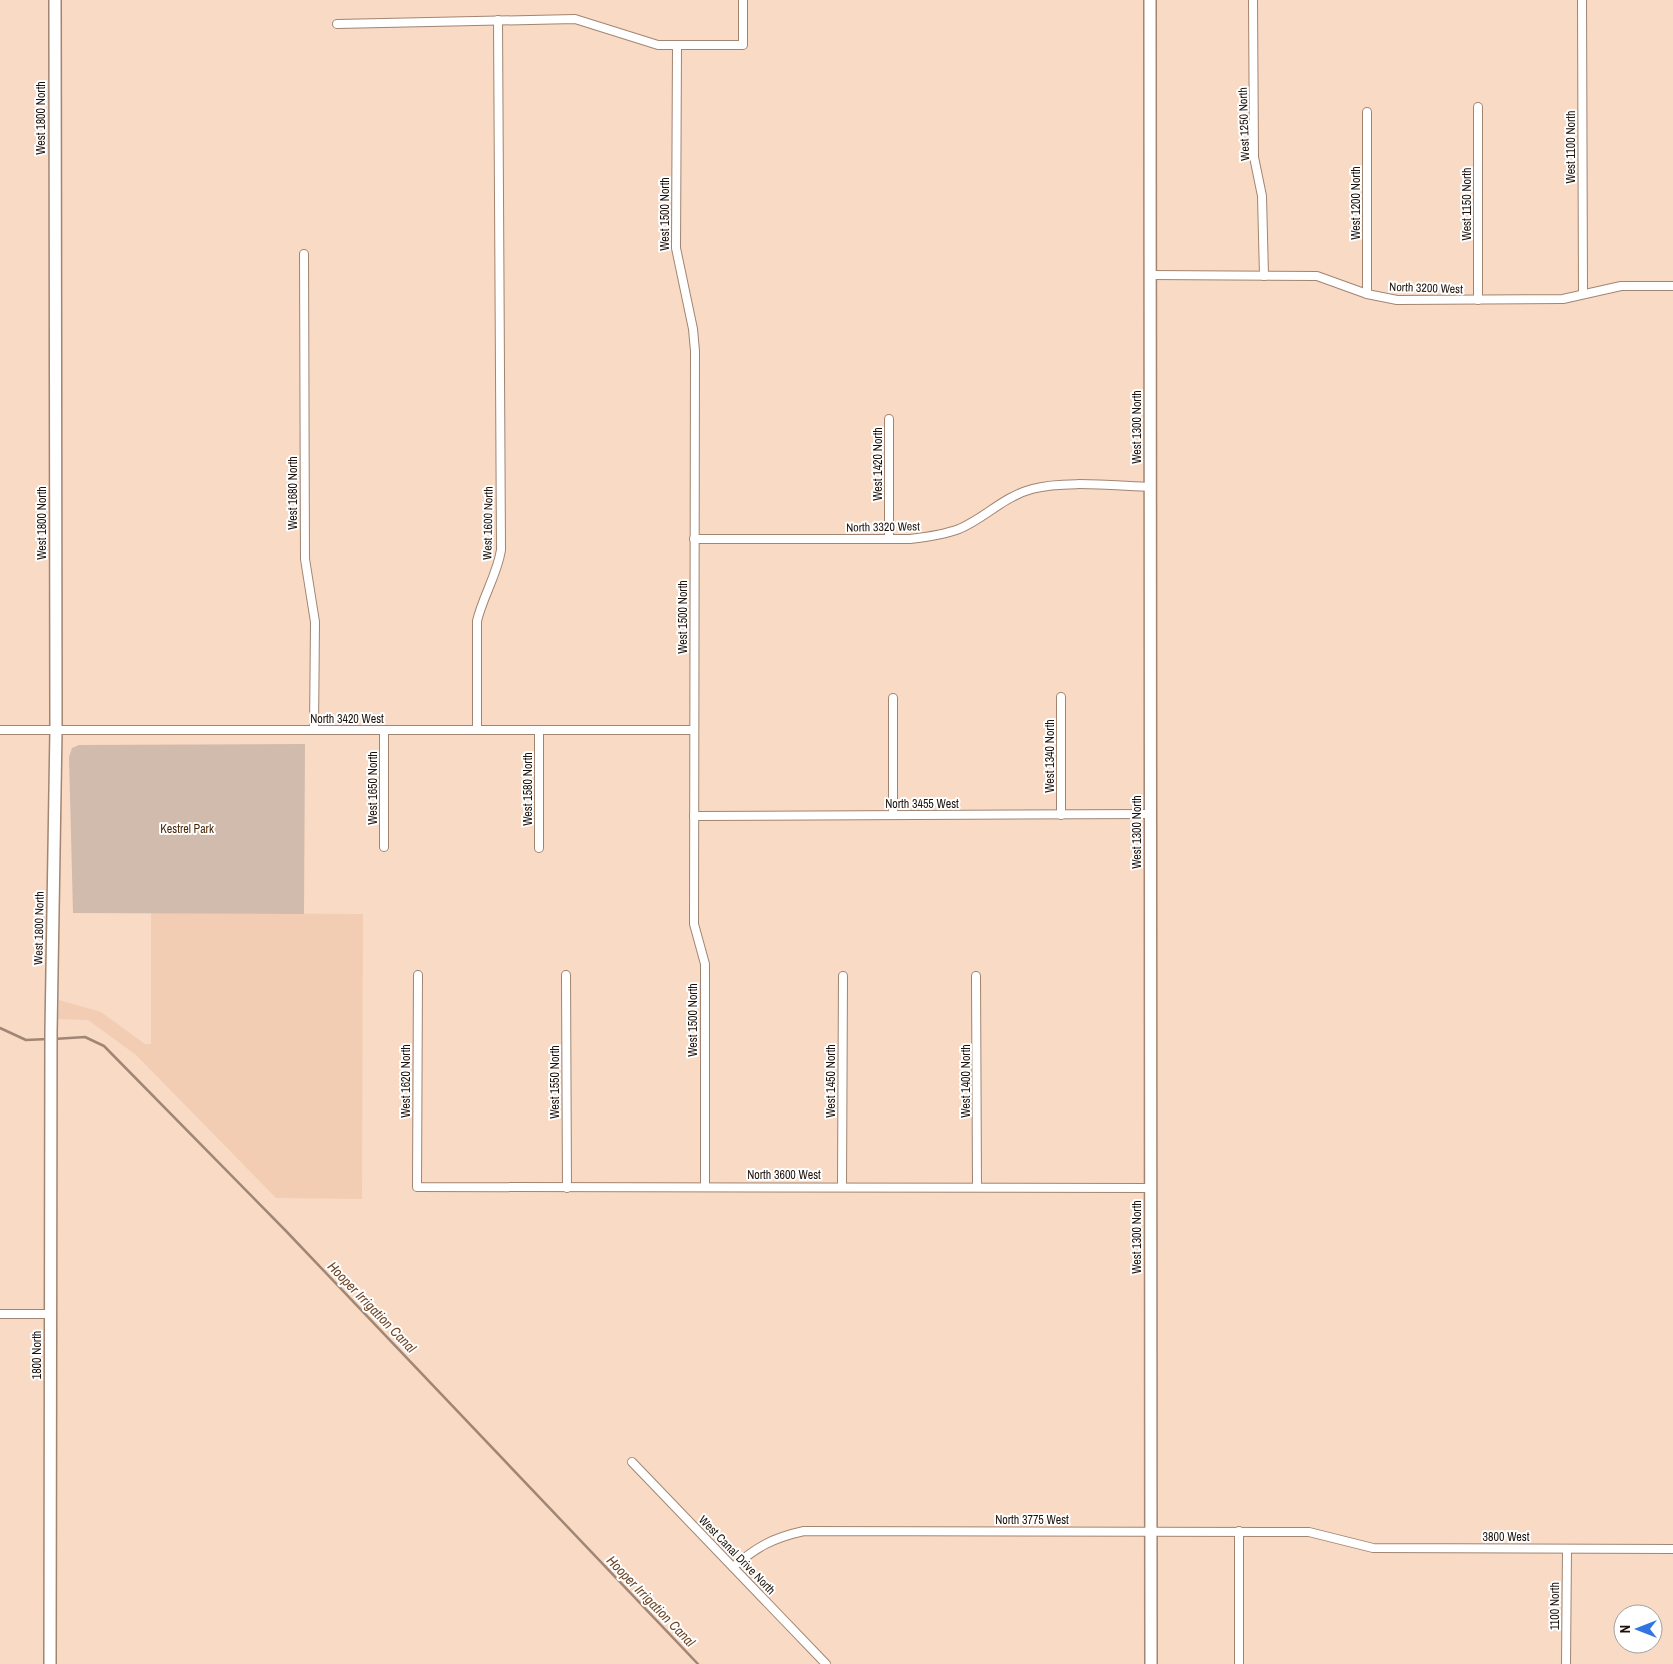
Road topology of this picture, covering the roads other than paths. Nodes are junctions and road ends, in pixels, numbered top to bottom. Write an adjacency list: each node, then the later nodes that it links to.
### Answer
1 (55, 0): 25 (street, West 1800 North)
2 (743, 0): 8 (street)
3 (1150, 0): 12 (street, West 1300 North)
4 (1253, 0): 13 (street, West 1250 North)
5 (1582, 0): 16 (street, West 1100 North)
6 (498, 20): 7 (street); 8 (street); 28 (street, West 1600 North)
7 (337, 24)
8 (677, 47): 20 (street, West 1500 North)
9 (1478, 107): 17 (street, West 1150 North)
10 (1367, 112): 15 (street, West 1200 North)
11 (304, 254): 26 (street, West 1680 North)
12 (1151, 275): 13 (street, North 3200 West); 19 (street, West 1300 North)
13 (1264, 276): 15 (street, North 3200 West)
14 (1673, 286): 16 (street, North 3200 West)
15 (1367, 294): 17 (street, North 3200 West)
16 (1583, 294): 17 (street, North 3200 West)
17 (1478, 300)
18 (889, 419): 21 (street, West 1420 North)
19 (1151, 486): 21 (street, North 3320 West); 31 (street, West 1300 North)
20 (694, 539): 21 (street, North 3320 West); 30 (street, West 1500 North)
21 (889, 540)
22 (1061, 697): 33 (street, West 1340 North)
23 (893, 698): 32 (street)
24 (0, 730): 25 (street, North 3420 West)
25 (56, 730): 26 (street, North 3420 West); 41 (street, West 1800 North)
26 (314, 730): 27 (street, North 3420 West)
27 (384, 730): 28 (street, North 3420 West); 35 (street, West 1650 North)
28 (477, 730): 29 (street, North 3420 West)
29 (539, 730): 30 (street, North 3420 West); 36 (street, West 1580 North)
30 (694, 730): 34 (street, West 1500 North)
31 (1151, 814): 33 (street, North 3455 West); 47 (street, West 1300 North)
32 (894, 815): 33 (street, North 3455 West); 34 (street, North 3455 West)
33 (1061, 815)
34 (694, 816): 45 (street, West 1500 North)
35 (384, 847)
36 (539, 848)
37 (418, 975): 44 (street, West 1620 North)
38 (566, 975): 46 (street, West 1550 North)
39 (843, 976): 42 (street, West 1450 North)
40 (976, 976): 43 (street, West 1400 North)
41 (51, 1046): 49 (street, 1800 North)
42 (842, 1186): 43 (street, North 3600 West); 45 (street, North 3600 West)
43 (977, 1186): 47 (street, North 3600 West)
44 (417, 1187): 46 (street, North 3600 West)
45 (704, 1187): 46 (street, North 3600 West)
46 (567, 1188)
47 (1151, 1188): 52 (street, West 1300 North)
48 (0, 1314): 49 (street)
49 (51, 1314): 57 (street, 1800 North)
50 (632, 1462): 56 (street, West Canal Drive North)
51 (1239, 1531): 52 (street, North 3775 West); 53 (street, North 3775 West); 60 (street)
52 (1150, 1532): 56 (street, North 3775 West); 59 (street, West 1300 North)
53 (1341, 1540): 54 (street, 3800 West)
54 (1567, 1549): 55 (street, 3800 West); 61 (street, 1100 North)
55 (1673, 1549)
56 (733, 1567): 58 (street, West Canal Drive North)
57 (50, 1664)
58 (826, 1664)
59 (1150, 1664)
60 (1239, 1664)
61 (1566, 1664)

